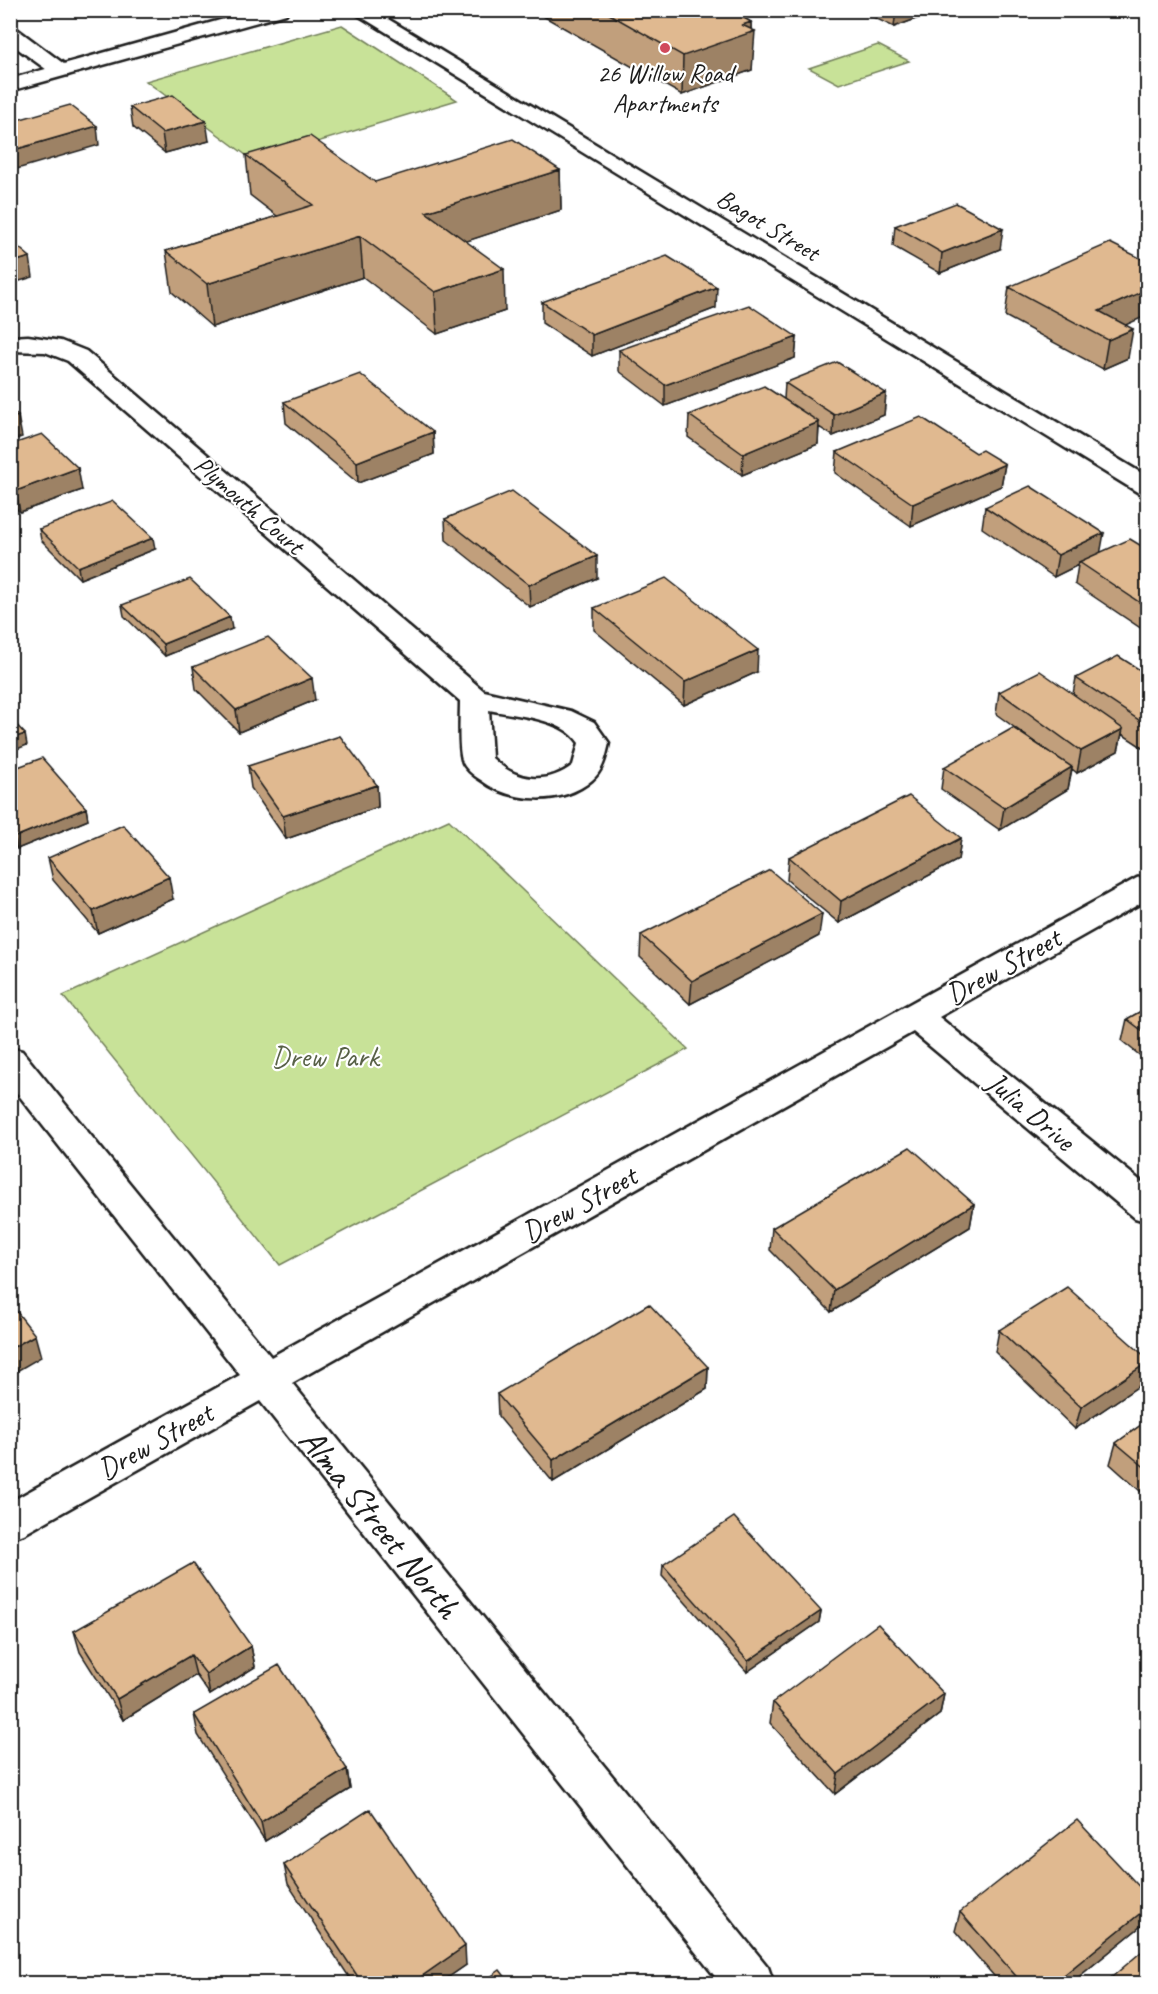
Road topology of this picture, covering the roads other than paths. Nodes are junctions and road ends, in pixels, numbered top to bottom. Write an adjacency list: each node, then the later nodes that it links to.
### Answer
1 (279, 10): 4 (street)
2 (359, 10): 7 (street, Bagot Street)
3 (10, 33): 4 (street)
4 (62, 71): 5 (street)
5 (10, 85)
6 (10, 344): 8 (street, Plymouth Court)
7 (1148, 488)
8 (474, 698)
9 (1148, 885): 10 (street, Drew Street)
10 (915, 1015): 12 (street, Julia Drive); 13 (street, Drew Street)
11 (10, 1060): 13 (street, Alma Street North)
12 (1148, 1208)
13 (265, 1379): 14 (street, Drew Street); 15 (street, Alma Street North)
14 (10, 1522)
15 (751, 1983)

